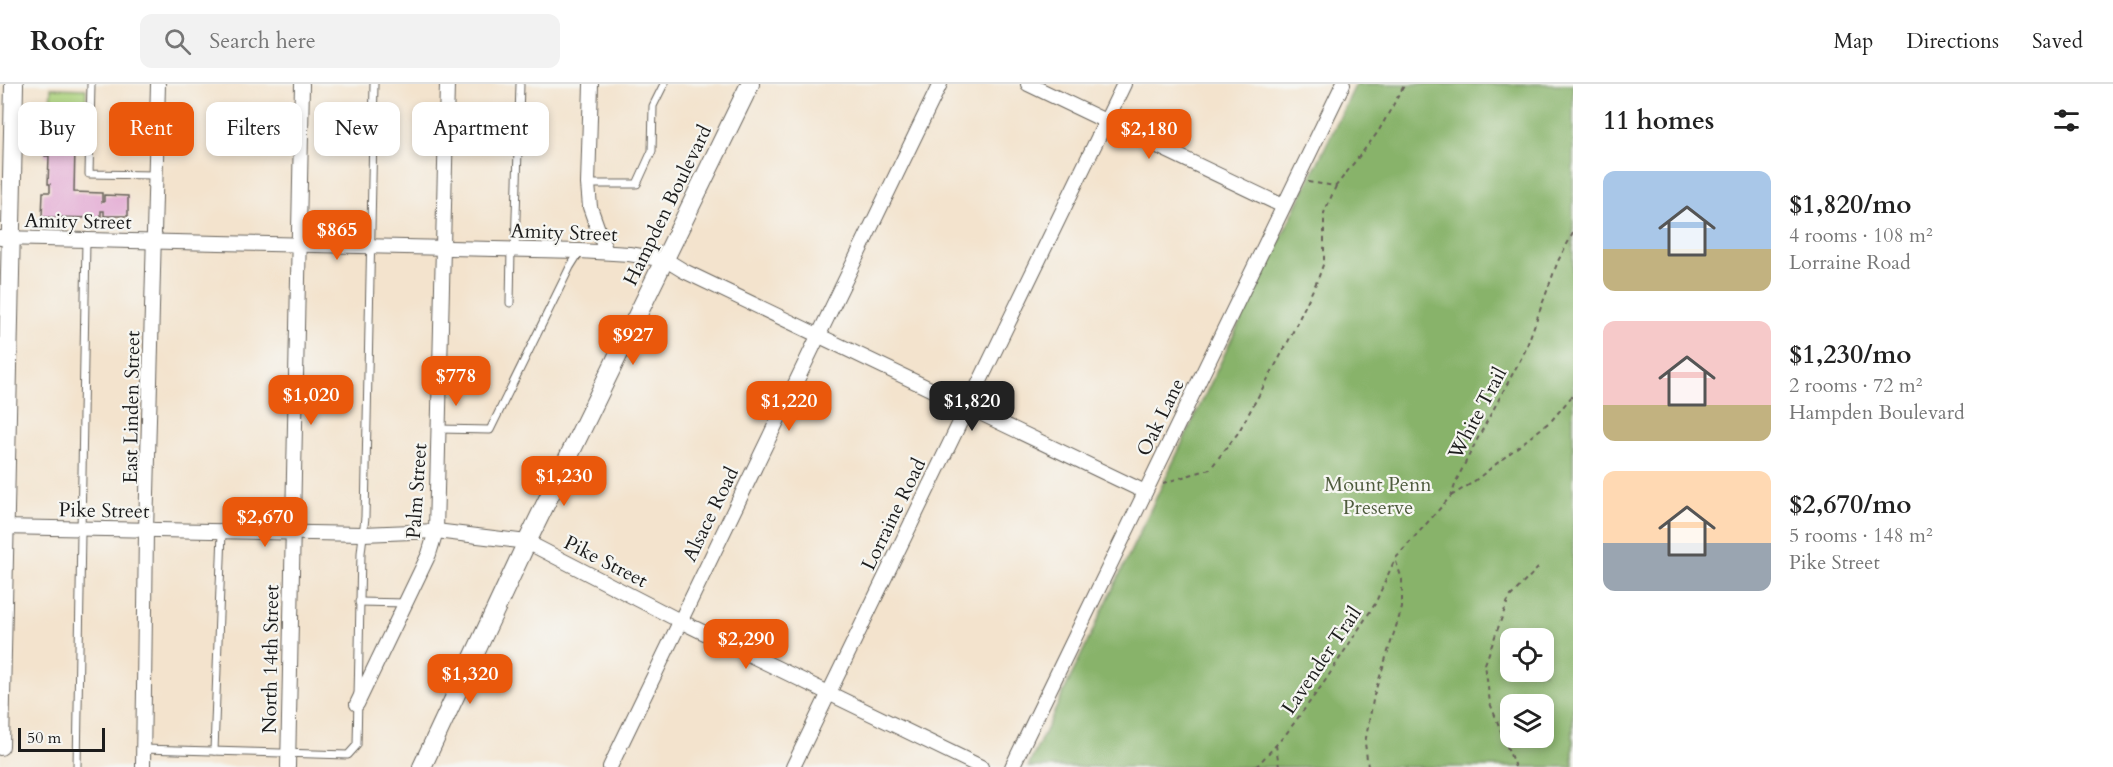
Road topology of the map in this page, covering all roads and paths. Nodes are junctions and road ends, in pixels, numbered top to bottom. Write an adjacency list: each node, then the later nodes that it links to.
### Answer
1 (14, 84): 23 (main road)
2 (91, 84): 17 (lane)
3 (158, 84): 17 (street, East Linden Street)
4 (302, 84): 26 (street, North 14th Street)
5 (374, 84): 27 (lane)
6 (447, 84): 28 (street, Palm Street)
7 (520, 84): 29 (lane)
8 (591, 84): 19 (street)
9 (664, 84): 19 (lane)
10 (750, 84): 32 (main road, Hampden Boulevard)
11 (940, 84): 34 (street, Alsace Road)
12 (1028, 84): 16 (street)
13 (1124, 84): 16 (street, Lorraine Road)
14 (1343, 84): 18 (street, Oak Lane)
15 (1405, 84): 20 (path)
16 (1106, 122): 21 (street); 36 (street, Lorraine Road)
17 (155, 175): 25 (street, East Linden Street)
18 (1297, 179): 20 (path); 21 (street, Oak Lane)
19 (588, 184): 31 (street)
20 (1335, 186): 38 (path)
21 (1284, 206): 38 (street, Oak Lane)
22 (1573, 233): 39 (path, White Trail)
23 (5, 239): 24 (street, Amity Street); 40 (main road)
24 (86, 240): 25 (street, Amity Street); 41 (lane)
25 (154, 242): 26 (street, Amity Street); 42 (street, East Linden Street)
26 (299, 245): 27 (street, Amity Street); 45 (street, North 14th Street)
27 (371, 246): 28 (street, Amity Street); 46 (lane)
28 (443, 248): 29 (street, Amity Street); 37 (street, Palm Street)
29 (513, 249): 30 (street, Amity Street); 33 (lane)
30 (580, 251): 31 (street, Amity Street); 37 (lane)
31 (606, 252): 32 (street, Amity Street)
32 (666, 260): 34 (street, Amity Street); 47 (main road, Hampden Boulevard)
33 (510, 303)
34 (819, 335): 36 (street, Amity Street); 52 (street, Alsace Road)
35 (1573, 395): 39 (path)
36 (967, 407): 38 (street, Amity Street); 53 (street, Lorraine Road)
37 (440, 429): 43 (street, Palm Street)
38 (1147, 488): 66 (street, Oak Lane)
39 (1451, 496): 48 (path, White Trail)
40 (2, 527): 41 (street, Pike Street); 56 (main road)
41 (81, 529): 42 (street, Pike Street); 60 (lane)
42 (146, 531): 44 (street, Pike Street); 57 (street, East Linden Street)
43 (436, 531): 46 (street, Pike Street); 47 (street, Pike Street); 51 (street, Palm Street)
44 (222, 532): 45 (street, Pike Street); 58 (lane)
45 (293, 533): 46 (street, Pike Street); 59 (street, North 14th Street)
46 (363, 534): 50 (lane)
47 (526, 542): 52 (street, Pike Street); 62 (main road, Hampden Boulevard)
48 (1395, 558): 55 (path, Lavender Trail); 69 (path)
49 (1538, 568): 70 (path)
50 (360, 602): 51 (lane); 54 (lane)
51 (406, 603): 54 (street, Palm Street)
52 (680, 621): 53 (street, Pike Street); 63 (street, Alsace Road)
53 (829, 692): 64 (street, Lorraine Road); 65 (street, Pike Street)
54 (357, 704): 59 (lane)
55 (1276, 745): 67 (path, Lavender Trail); 68 (path)
56 (0, 746)
57 (144, 749): 58 (lane); 61 (street, East Linden Street)
58 (214, 751): 59 (lane)
59 (288, 760)
60 (77, 767)
61 (143, 767)
62 (422, 767)
63 (610, 767)
64 (793, 767)
65 (981, 767)
66 (1012, 767)
67 (1256, 767)
68 (1279, 767)
69 (1368, 767)
70 (1515, 767)

